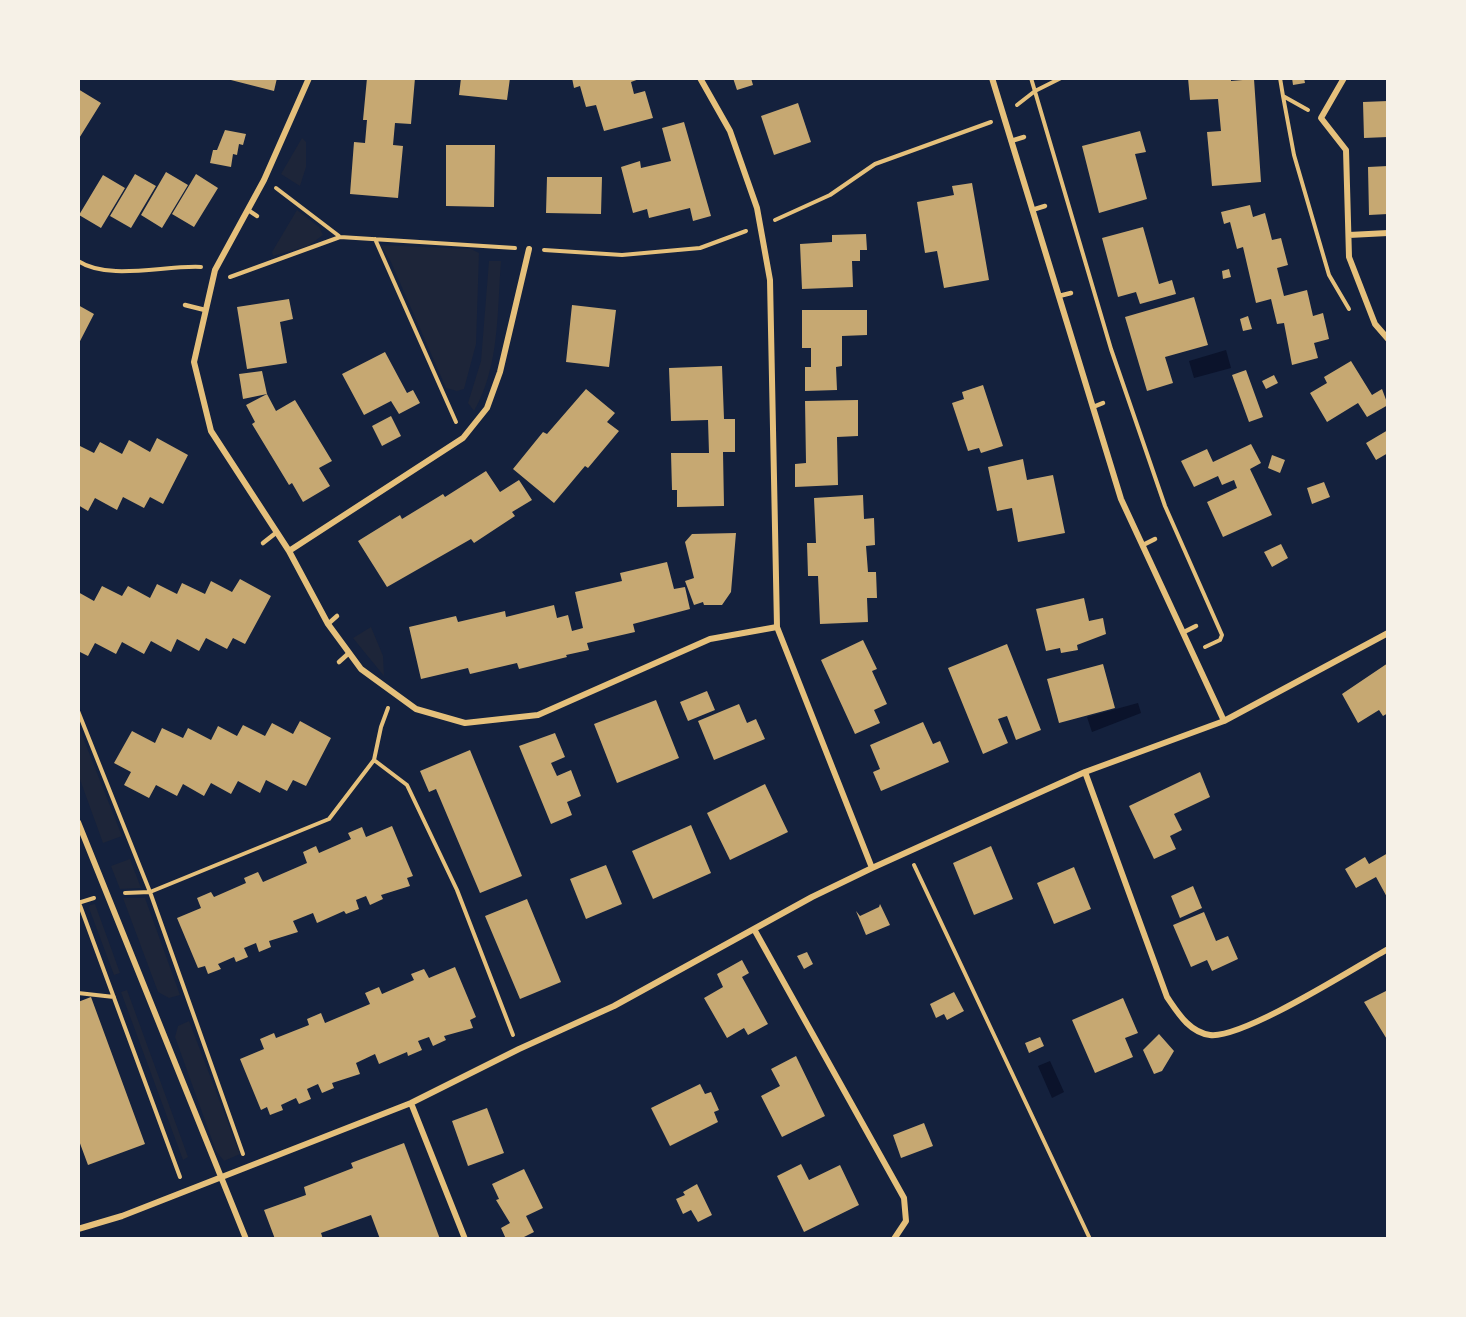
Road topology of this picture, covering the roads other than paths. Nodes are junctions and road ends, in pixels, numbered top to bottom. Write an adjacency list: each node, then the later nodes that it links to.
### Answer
1 (309, 78): 8 (street)
2 (700, 78): 31 (street)
3 (992, 78): 6 (street)
4 (1344, 78): 12 (street)
5 (1024, 137): 6 (lane)
6 (1011, 141): 9 (street)
7 (1045, 206): 9 (lane)
8 (248, 210): 10 (lane); 17 (street)
9 (1032, 210): 15 (street)
10 (257, 216)
11 (1388, 233): 12 (street)
12 (1349, 235): 18 (street)
13 (529, 249): 22 (street)
14 (1071, 293): 15 (lane)
15 (1059, 296): 20 (street)
16 (185, 305): 17 (lane)
17 (205, 310): 23 (street)
18 (1388, 339)
19 (1103, 403): 20 (lane)
20 (1093, 407): 26 (street)
21 (350, 502): 22 (lane)
22 (354, 509): 27 (street)
23 (277, 532): 25 (lane); 27 (street)
24 (1155, 539): 26 (lane)
25 (263, 543)
26 (1143, 545): 32 (street)
27 (289, 551): 29 (street)
28 (337, 616): 29 (lane)
29 (328, 624): 34 (street)
30 (1196, 626): 32 (lane)
31 (777, 627): 34 (street); 39 (street)
32 (1184, 632): 36 (street)
33 (1388, 633): 36 (street)
34 (349, 653): 35 (lane)
35 (339, 662)
36 (1224, 721): 37 (street)
37 (1085, 772): 39 (street); 41 (street)
38 (78, 822): 43 (street)
39 (872, 868): 40 (street)
40 (754, 929): 42 (street); 47 (street)
41 (1388, 949)
42 (411, 1103): 43 (street); 46 (street)
43 (220, 1176): 44 (street); 45 (street)
44 (78, 1229)
45 (246, 1239)
46 (465, 1239)
47 (894, 1239)

